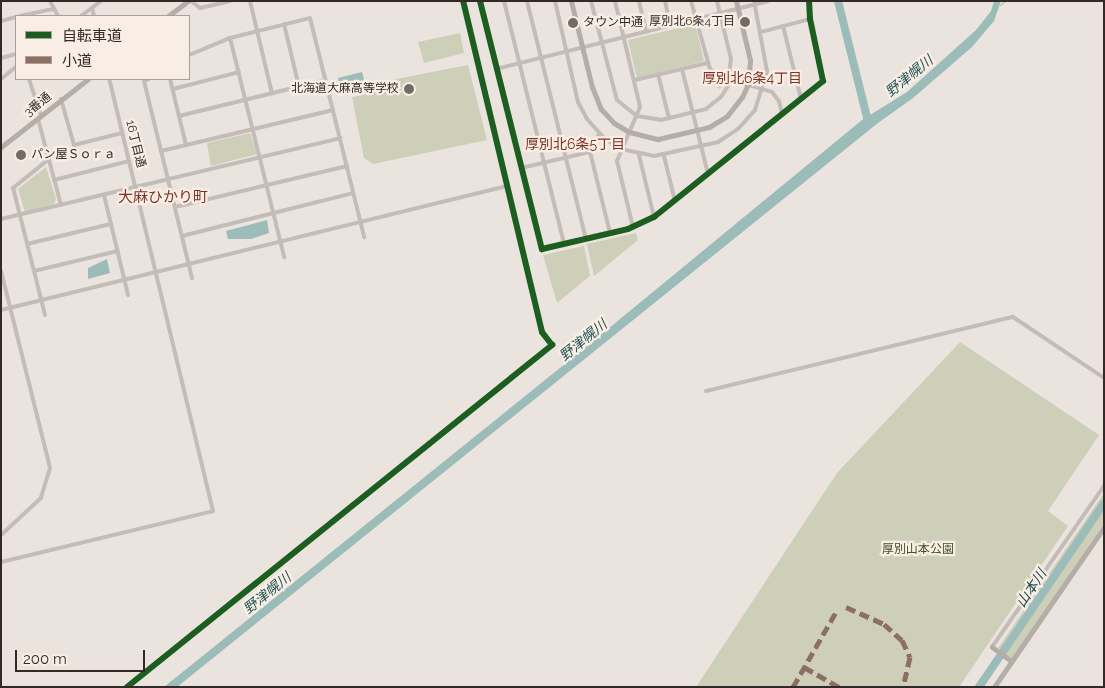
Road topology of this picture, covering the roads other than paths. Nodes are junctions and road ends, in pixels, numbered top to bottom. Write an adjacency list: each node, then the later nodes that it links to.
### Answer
1 (50, 1): 22 (street)
2 (101, 1): 21 (street)
3 (189, 1): 4 (street); 29 (street)
4 (230, 1)
5 (250, 1): 37 (street)
6 (480, 1): 53 (street)
7 (504, 1): 50 (street)
8 (527, 1): 48 (street)
9 (555, 1): 44 (street)
10 (571, 1): 43 (street)
11 (591, 1): 42 (street)
12 (615, 1): 40 (street)
13 (639, 1): 38 (street)
14 (665, 1): 35 (street)
15 (691, 1): 31 (street)
16 (717, 1): 24 (street)
17 (736, 1): 23 (street)
18 (768, 1): 20 (street)
19 (809, 1): 32 (street)
20 (754, 3): 23 (street); 39 (street)
21 (92, 8): 27 (street); 28 (street)
22 (52, 9): 25 (street); 26 (street)
23 (737, 9): 24 (street); 65 (street)
24 (720, 13): 31 (street); 57 (street)
25 (26, 15)
26 (57, 15)
27 (82, 15)
28 (94, 15)
29 (169, 15)
30 (15, 18): 33 (street)
31 (696, 19): 35 (street); 49 (street)
32 (810, 19): 36 (street); 71 (street)
33 (1, 21)
34 (284, 24): 37 (street); 63 (street); 66 (street)
35 (670, 25): 38 (street)
36 (783, 26): 39 (street); 71 (street)
37 (258, 31): 41 (street); 69 (street)
38 (646, 31): 40 (street)
39 (761, 32): 67 (street)
40 (623, 37): 42 (street); 64 (street)
41 (230, 38): 46 (street); 54 (street)
42 (600, 42): 43 (street); 77 (street)
43 (582, 47): 44 (street); 82 (street)
44 (565, 51): 48 (street); 84 (street)
45 (15, 54): 47 (street)
46 (190, 56)
47 (1, 58)
48 (541, 58): 50 (street); 95 (street)
49 (707, 62): 52 (street); 57 (street)
50 (520, 63): 53 (street); 98 (street)
51 (15, 68): 56 (street)
52 (682, 68): 55 (street); 74 (street)
53 (496, 69): 100 (street)
54 (239, 72): 68 (street); 72 (street)
55 (658, 74): 64 (street); 79 (street)
56 (1, 79)
57 (730, 79): 65 (street); 74 (street)
58 (29, 80): 78 (street)
59 (87, 80): 70 (street, 3番通)
60 (109, 80): 83 (street, 16丁目通)
61 (147, 80): 90 (street)
62 (170, 80): 68 (street)
63 (326, 80): 66 (street); 73 (street)
64 (635, 80): 77 (street)
65 (748, 84): 67 (street); 81 (street)
66 (299, 87): 69 (street)
67 (764, 88): 75 (street); 88 (street)
68 (173, 89): 76 (street)
69 (272, 93): 72 (street)
70 (61, 99): 78 (street, 3番通); 83 (street)
71 (801, 99): 75 (street)
72 (246, 100): 76 (street); 80 (street)
73 (333, 110): 80 (street); 85 (street)
74 (693, 112): 79 (street); 81 (street)
75 (782, 114): 101 (street)
76 (179, 116): 86 (street)
77 (637, 116): 79 (street); 82 (street)
78 (39, 118): 87 (street, 3番通); 96 (street)
79 (669, 118)
80 (253, 129): 86 (street); 94 (street)
81 (698, 130): 82 (street); 88 (street)
82 (629, 132): 89 (street)
83 (122, 133): 97 (street, 16丁目通)
84 (599, 134): 89 (street); 91 (street)
85 (340, 138): 94 (street); 99 (street)
86 (186, 144): 90 (street)
87 (1, 147)
88 (702, 148): 93 (street); 101 (street)
89 (621, 149): 92 (street); 118 (street)
90 (161, 151): 102 (street)
91 (590, 152): 95 (street); 119 (street)
92 (639, 155): 93 (street); 114 (street)
93 (664, 156): 109 (street)
94 (260, 157): 102 (street); 104 (street)
95 (566, 158): 98 (street); 122 (street)
96 (49, 160): 103 (street); 113 (street)
97 (129, 161): 103 (street); 106 (street, 16丁目通)
98 (544, 163): 100 (street); 125 (street)
99 (347, 166): 104 (street); 107 (street)
100 (521, 168): 125 (street)
101 (708, 174): 109 (street)
102 (169, 179): 106 (street); 111 (street)
103 (54, 180): 110 (street)
104 (267, 185): 111 (street); 112 (street)
105 (507, 186): 116 (street)
106 (136, 188): 108 (street); 131 (street, 16丁目通)
107 (353, 193): 112 (street); 116 (street)
108 (104, 195): 110 (street); 117 (street)
109 (675, 201): 114 (street)
110 (61, 205): 113 (street)
111 (175, 207): 120 (street)
112 (274, 213): 120 (street); 123 (street)
113 (19, 215): 115 (street); 124 (street)
114 (654, 217): 118 (street)
115 (1, 219)
116 (360, 222): 121 (street); 123 (street)
117 (111, 224): 124 (street); 126 (street)
118 (633, 227): 119 (street)
119 (610, 233): 122 (street)
120 (182, 236): 128 (street)
121 (364, 236)
122 (586, 239): 125 (street)
123 (280, 242): 127 (street); 128 (street)
124 (27, 244): 130 (street)
125 (564, 244)
126 (118, 251): 130 (street); 133 (street)
127 (284, 257)
128 (189, 264): 131 (street); 132 (street)
129 (1, 271): 136 (street)
130 (34, 271): 135 (street)
131 (156, 272): 133 (street); 144 (street, 16丁目通)
132 (192, 278)
133 (125, 280): 134 (street); 135 (street)
134 (128, 295)
135 (42, 300): 136 (street); 138 (street)
136 (11, 308): 137 (street); 143 (street)
137 (1, 310)
138 (45, 316)
139 (1104, 378): 140 (street)
140 (706, 391)
141 (1104, 486): 145 (street)
142 (1104, 528): 146 (street)
143 (1, 535)
144 (1, 562)
145 (994, 649): 146 (street)
146 (1011, 661): 147 (street)
147 (994, 687)

